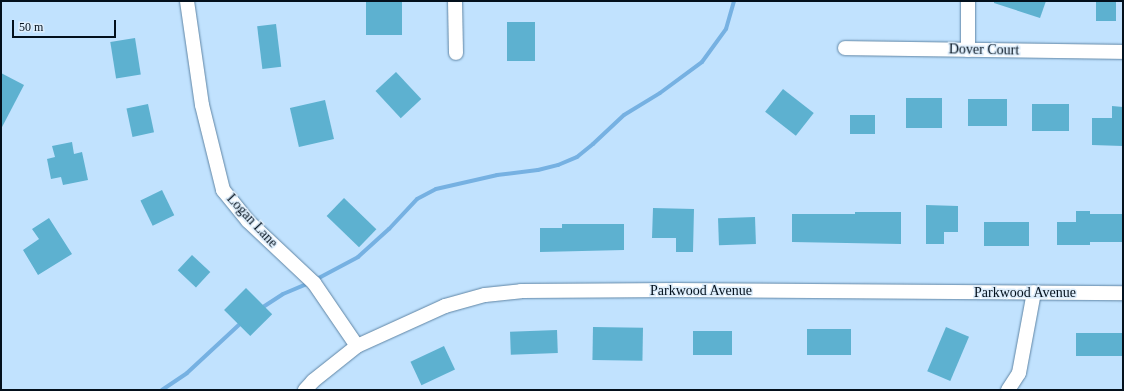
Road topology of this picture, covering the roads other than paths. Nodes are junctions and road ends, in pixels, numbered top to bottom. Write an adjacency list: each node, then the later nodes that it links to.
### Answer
1 (187, 1): 10 (street, Logan Lane)
2 (455, 1): 7 (street)
3 (968, 1): 5 (street)
4 (845, 48): 5 (street, Dover Court)
5 (968, 50): 6 (street, Dover Court)
6 (1123, 52)
7 (456, 53)
8 (1034, 292): 9 (street, Parkwood Avenue); 10 (street, Parkwood Avenue); 12 (street)
9 (1123, 293)
10 (357, 346): 11 (street, Parkwood Avenue)
11 (305, 390)
12 (1008, 390)

